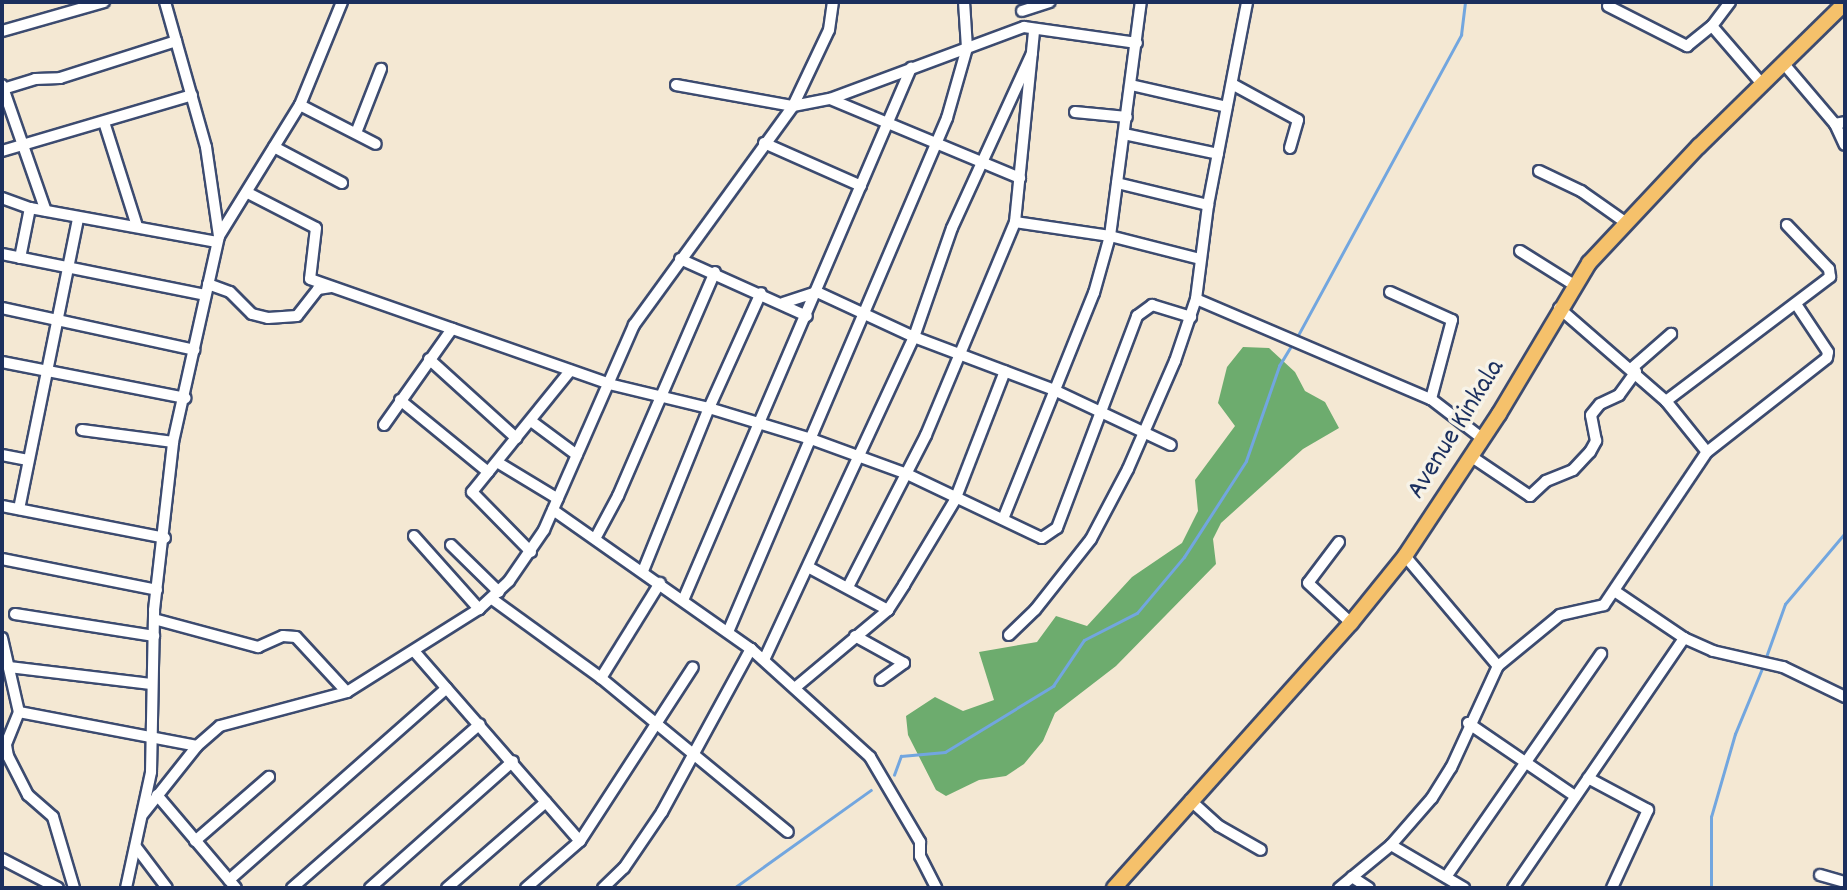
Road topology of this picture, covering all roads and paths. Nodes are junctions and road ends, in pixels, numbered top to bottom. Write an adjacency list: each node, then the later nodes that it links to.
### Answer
1 (104, 2): 15 (street)
2 (165, 2): 16 (street)
3 (342, 2): 30 (street)
4 (833, 2): 31 (street)
5 (964, 2): 18 (street)
6 (1050, 2): 11 (street)
7 (1141, 2): 17 (street)
8 (1247, 2): 23 (street)
9 (1730, 2): 13 (street)
10 (1845, 3): 20 (main road, Avenue Kinkala)
11 (1022, 6): 14 (street)
12 (1608, 6): 13 (street)
13 (1712, 26): 24 (street)
14 (1029, 28): 17 (street); 18 (street); 19 (street)
15 (2, 31)
16 (176, 41): 27 (street); 28 (street)
17 (1137, 43): 26 (street)
18 (967, 48): 22 (street); 42 (street)
19 (1032, 52): 49 (street); 51 (street)
20 (1784, 64): 24 (main road, Avenue Kinkala); 37 (street)
21 (381, 68): 38 (street)
22 (911, 68): 29 (street); 35 (street)
23 (1232, 83): 32 (street); 46 (street)
24 (1762, 84): 62 (main road, Avenue Kinkala)
25 (676, 85): 31 (street)
26 (1131, 85): 32 (street); 34 (street)
27 (3, 86): 44 (street)
28 (192, 95): 36 (street); 66 (street)
29 (830, 99): 31 (street); 35 (street)
30 (300, 105): 38 (street); 45 (street)
31 (793, 106): 40 (street)
32 (1227, 107): 48 (street)
33 (1075, 112): 34 (street)
34 (1127, 117): 39 (street)
35 (891, 121): 42 (street); 54 (street)
36 (104, 122): 44 (street); 64 (street)
37 (1840, 123): 43 (street)
38 (356, 133): 41 (street)
39 (1124, 135): 48 (street); 53 (street)
40 (764, 142): 54 (street); 70 (street)
41 (376, 144)
42 (937, 144): 49 (street); 85 (street)
43 (1845, 145)
44 (22, 147): 47 (street); 59 (street)
45 (274, 147): 52 (street); 55 (street)
46 (1290, 148)
47 (2, 151)
48 (1218, 154): 57 (street)
49 (980, 163): 51 (street); 91 (street)
50 (1539, 171): 62 (street)
51 (1020, 178): 61 (street)
52 (342, 183)
53 (1117, 183): 57 (street); 65 (street)
54 (861, 186): 77 (street)
55 (248, 193): 66 (street); 75 (street)
56 (2, 198): 58 (street)
57 (1208, 205): 71 (street)
58 (30, 208): 59 (street); 69 (street)
59 (46, 211): 60 (street)
60 (78, 218): 64 (street); 72 (street)
61 (1015, 222): 65 (street); 93 (street)
62 (1625, 222): 74 (main road, Avenue Kinkala)
63 (1787, 225): 82 (street)
64 (137, 226): 66 (street)
65 (1110, 236): 71 (street); 101 (street)
66 (218, 239): 76 (street)
67 (1520, 251): 74 (street)
68 (2, 254): 69 (street)
69 (20, 258): 72 (street)
70 (680, 259): 73 (street); 100 (street)
71 (1200, 259): 80 (street)
72 (67, 268): 76 (street); 88 (street)
73 (715, 272): 79 (street); 102 (street)
74 (1574, 285): 84 (main road, Avenue Kinkala)
75 (337, 288): 76 (street); 89 (street)
76 (207, 290): 92 (street)
77 (817, 292): 81 (street); 85 (street); 86 (street)
78 (1390, 292): 104 (street)
79 (761, 293): 81 (street); 107 (street)
80 (1196, 299): 87 (street); 104 (street)
81 (783, 303): 86 (street)
82 (1796, 304): 106 (street); 119 (street)
83 (2, 308): 88 (street)
84 (1559, 308): 96 (street); 116 (main road, Avenue Kinkala)
85 (867, 313): 91 (street); 115 (street)
86 (807, 316): 110 (street)
87 (1191, 317): 108 (street); 113 (street)
88 (56, 321): 92 (street); 98 (street)
89 (452, 330): 94 (street); 99 (street)
90 (1671, 334): 96 (street)
91 (914, 337): 93 (street); 122 (street)
92 (194, 350): 103 (street)
93 (961, 354): 97 (street); 127 (street)
94 (429, 359): 105 (street); 114 (street)
95 (2, 362): 98 (street)
96 (1634, 370): 106 (street); 123 (street)
97 (1005, 371): 101 (street); 129 (street)
98 (46, 372): 103 (street); 124 (street)
99 (570, 372): 100 (street); 109 (street)
100 (609, 384): 102 (street); 121 (street)
101 (1054, 390): 108 (street); 133 (street)
102 (663, 396): 107 (street); 135 (street)
103 (185, 398): 117 (street)
104 (1431, 399): 116 (street)
105 (400, 400): 111 (street); 126 (street)
106 (1667, 401): 119 (street)
107 (709, 408): 110 (street); 143 (street)
108 (1099, 409): 113 (street); 133 (street)
109 (531, 421): 114 (street); 121 (street)
110 (761, 424): 115 (street); 149 (street)
111 (384, 425)
112 (82, 430): 117 (street)
113 (1144, 433): 118 (street); 156 (street)
114 (516, 438): 125 (street)
115 (811, 439): 122 (street); 155 (street)
116 (1483, 439): 123 (main road, Avenue Kinkala)
117 (173, 442): 136 (street)
118 (1171, 445)
119 (1707, 452): 147 (street)
120 (2, 455): 124 (street)
121 (578, 455): 128 (street)
122 (858, 456): 127 (street); 142 (street)
123 (1472, 457): 140 (main road, Avenue Kinkala)
124 (27, 460): 131 (street)
125 (496, 462): 126 (street); 128 (street)
126 (488, 472): 139 (street)
127 (907, 474): 129 (street); 145 (street)
128 (558, 499): 132 (street)
129 (955, 500): 133 (street); 151 (street)
130 (2, 506): 131 (street)
131 (19, 509): 136 (street)
132 (554, 510): 135 (street); 139 (street)
133 (1003, 519)
134 (414, 536): 150 (street)
135 (596, 537): 143 (street)
136 (165, 538): 146 (street)
137 (1339, 542): 154 (street)
138 (451, 545): 148 (street)
139 (531, 552): 148 (street)
140 (1405, 556): 154 (main road, Avenue Kinkala); 165 (street)
141 (2, 559): 146 (street)
142 (808, 567): 145 (street); 164 (street)
143 (643, 571): 144 (street)
144 (660, 583): 149 (street); 168 (street)
145 (848, 587): 151 (street)
146 (157, 590): 153 (street)
147 (1616, 592): 160 (street); 165 (street)
148 (496, 596): 150 (street); 168 (street)
149 (684, 598): 155 (street)
150 (479, 609): 162 (street)
151 (888, 610): 158 (street)
152 (15, 614): 157 (street)
153 (154, 619): 157 (street); 173 (street)
154 (1351, 623): 189 (main road, Avenue Kinkala)
155 (728, 632): 161 (street)
156 (1009, 635)
157 (154, 636): 170 (street)
158 (855, 636): 169 (street); 171 (street)
159 (2, 638): 166 (street)
160 (1684, 638): 174 (street); 186 (street)
161 (751, 649): 164 (street); 182 (street)
162 (414, 651): 172 (street); 173 (street)
163 (1601, 654): 183 (street)
164 (764, 660): 171 (street)
165 (1498, 666): 176 (street)
166 (9, 667): 170 (street); 175 (street)
167 (693, 667): 178 (street)
168 (601, 678): 178 (street)
169 (881, 680)
170 (151, 684): 179 (street)
171 (796, 687): 213 (street)
172 (447, 688): 177 (street); 203 (street)
173 (347, 692): 181 (street)
174 (1844, 693)
175 (19, 712): 179 (street); 180 (street)
176 (1468, 723): 183 (street); 195 (street)
177 (480, 724): 184 (street); 208 (street)
178 (654, 725): 182 (street); 194 (street)
179 (153, 739): 181 (street); 191 (street)
180 (4, 744): 205 (street)
181 (197, 746): 187 (street)
182 (695, 754): 192 (street); 212 (street)
183 (1525, 759): 188 (street); 201 (street)
184 (513, 761): 190 (street); 209 (street)
185 (269, 777): 193 (street)
186 (1588, 778): 188 (street); 219 (street)
187 (157, 795): 191 (street); 193 (street)
188 (1575, 796): 218 (street)
189 (1191, 800): 197 (street); 214 (main road, Avenue Kinkala)
190 (546, 802): 194 (street); 210 (street)
191 (143, 814): 196 (street)
192 (788, 832)
193 (195, 841): 203 (street)
194 (580, 841): 211 (street)
195 (1391, 845): 200 (street); 201 (street)
196 (135, 847): 206 (street); 207 (street)
197 (1261, 850)
198 (2, 859): 204 (street)
199 (1820, 875): 202 (street)
200 (1352, 877): 215 (street); 216 (street)
201 (1446, 877): 217 (street)
202 (1845, 882)
203 (232, 884)
204 (58, 888)
205 (74, 888)
206 (127, 888)
207 (167, 888)
208 (292, 888)
209 (370, 888)
210 (447, 888)
211 (526, 888)
212 (603, 888)
213 (936, 888)
214 (1114, 888)
215 (1339, 888)
216 (1369, 888)
217 (1464, 888)
218 (1513, 888)
219 (1612, 888)

